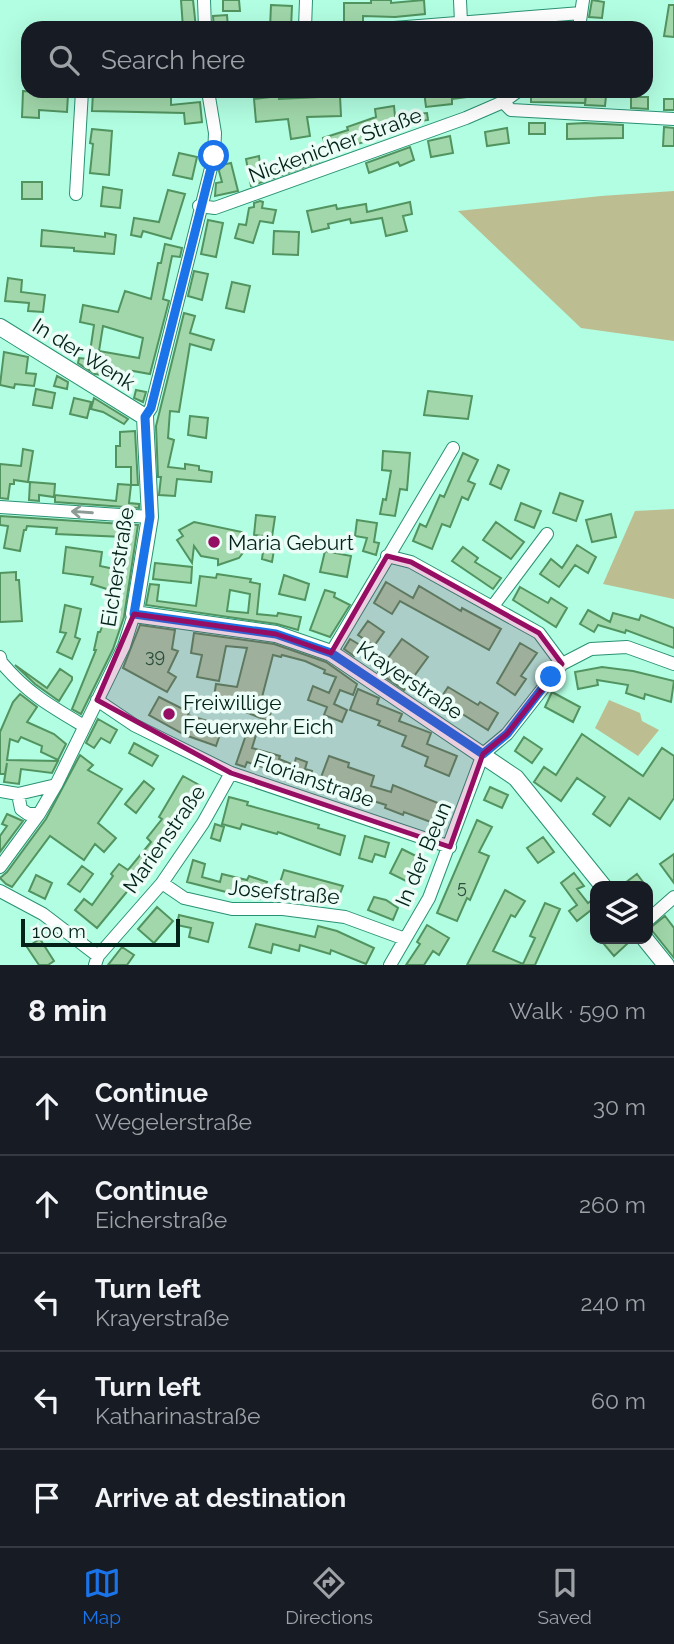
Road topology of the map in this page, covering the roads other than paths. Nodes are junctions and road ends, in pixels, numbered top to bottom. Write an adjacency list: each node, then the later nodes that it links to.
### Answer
1 (204, 0): 5 (street)
2 (306, 0): 6 (street)
3 (460, 0): 7 (street)
4 (582, 7): 8 (street)
5 (205, 21)
6 (305, 21)
7 (461, 21)
8 (476, 21)
9 (82, 98): 14 (street)
10 (209, 98): 15 (street, Eicherstraße)
11 (508, 98): 12 (street, Nickenicher Straße)
12 (503, 102): 13 (street); 15 (street, Nickenicher Straße)
13 (674, 119)
14 (76, 194)
15 (200, 206): 17 (street, Eicherstraße)
16 (0, 327): 17 (street, In der Wenk)
17 (145, 417): 20 (street, Eicherstraße)
18 (453, 449): 22 (street)
19 (0, 506): 20 (street, one-way to 19)
20 (150, 517): 24 (street, Eicherstraße)
21 (547, 534): 23 (street)
22 (387, 556): 23 (street); 25 (street)
23 (493, 606): 27 (street)
24 (134, 614): 25 (street, Krayerstraße); 29 (street, Eicherstraße)
25 (331, 653): 31 (street, Krayerstraße)
26 (0, 657): 30 (street)
27 (562, 664): 28 (street); 31 (street)
28 (674, 664)
29 (97, 700): 30 (street, Eicherstraße); 32 (street, Florianstraße)
30 (84, 726): 33 (street, Eicherstraße)
31 (483, 754): 37 (street, In der Beun); 39 (street, Krayerstraße)
32 (231, 773): 37 (street, Florianstraße); 40 (street, Marienstraße)
33 (56, 785): 35 (street); 36 (street, Eicherstraße)
34 (0, 791): 35 (street)
35 (18, 794): 36 (street)
36 (39, 814): 38 (street, Eicherstraße)
37 (450, 846): 44 (street, In der Beun)
38 (0, 867)
39 (599, 881)
40 (162, 883): 44 (street, Josefstraße); 46 (street, Marienstraße)
41 (0, 891): 46 (street, Marienstraße)
42 (674, 897): 43 (street)
43 (653, 916)
44 (405, 939): 47 (street, In der Beun)
45 (649, 944): 48 (street)
46 (97, 961)
47 (390, 965)
48 (666, 965)

